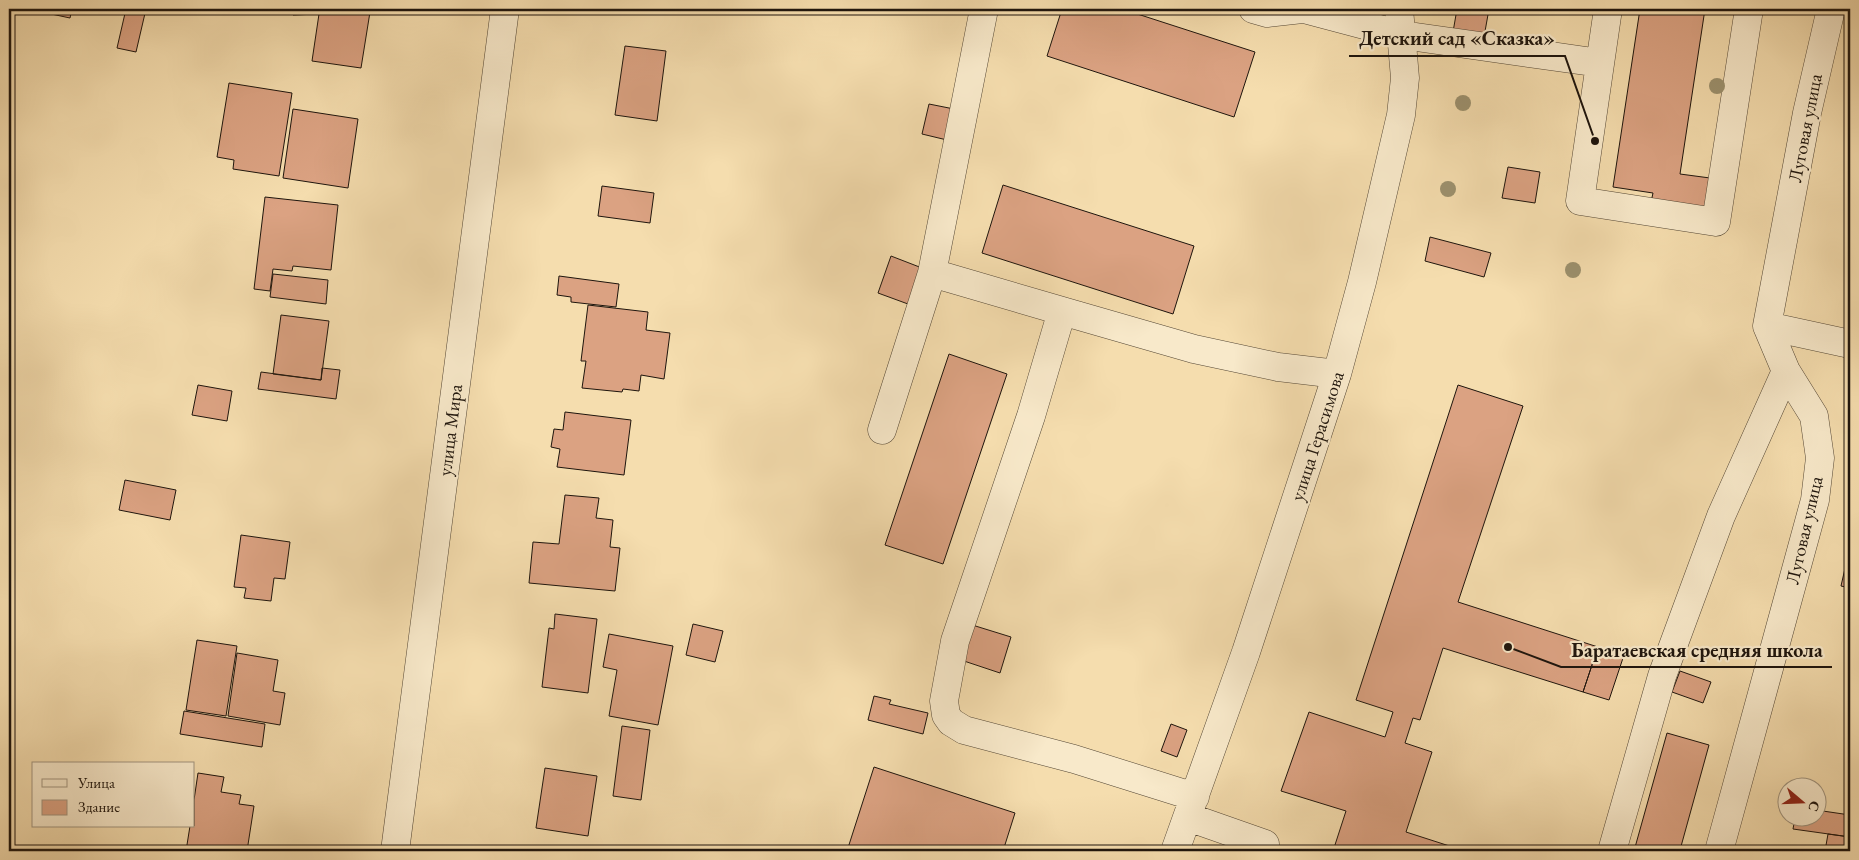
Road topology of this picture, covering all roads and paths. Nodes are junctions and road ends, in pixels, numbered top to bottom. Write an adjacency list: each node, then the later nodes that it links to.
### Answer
1 (505, 9): 18 (street, улица Мира)
2 (984, 9): 10 (street)
3 (1253, 9): 4 (street)
4 (1303, 9): 8 (street)
5 (1608, 9): 9 (street)
6 (1749, 9): 9 (street)
7 (1831, 9): 12 (street, Луговая улица)
8 (1400, 22): 9 (street); 15 (street, улица Герасимова)
9 (1600, 63)
10 (932, 273): 11 (street); 16 (street)
11 (1062, 311): 15 (street); 17 (street)
12 (1767, 326): 13 (street); 14 (street, Луговая улица)
13 (1850, 344)
14 (1786, 371): 21 (street); 22 (street, Луговая улица)
15 (1337, 374): 17 (street, улица Герасимова)
16 (882, 430)
17 (1191, 807): 19 (street, улица Герасимова); 20 (street)
18 (395, 851)
19 (1175, 851)
20 (1262, 851)
21 (1612, 851)
22 (1719, 851)

